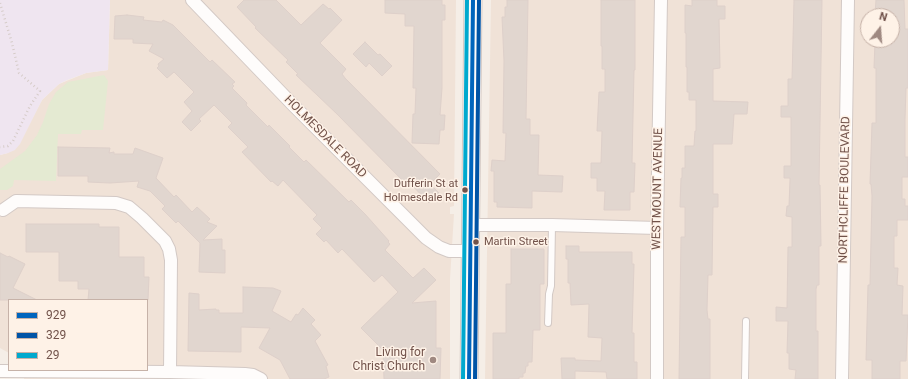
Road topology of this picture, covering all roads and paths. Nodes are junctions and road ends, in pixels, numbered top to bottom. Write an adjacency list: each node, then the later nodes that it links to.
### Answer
1 (192, 0): 11 (street, HOLMESDALE ROAD)
2 (473, 0): 8 (main road)
3 (661, 0): 10 (street, WESTMOUNT AVENUE)
4 (848, 0): 20 (street, NORTHCLIFFE BOULEVARD)
5 (0, 3): 6 (path)
6 (0, 147)
7 (3, 210): 15 (street)
8 (471, 225): 9 (street); 11 (main road)
9 (552, 225): 10 (street); 13 (lane)
10 (657, 228): 18 (street, WESTMOUNT AVENUE)
11 (471, 251): 17 (main road)
12 (746, 321): 19 (lane)
13 (548, 323)
14 (0, 371): 15 (street)
15 (170, 372): 16 (street)
16 (261, 379)
17 (469, 379)
18 (657, 379)
19 (745, 379)
20 (842, 379)

